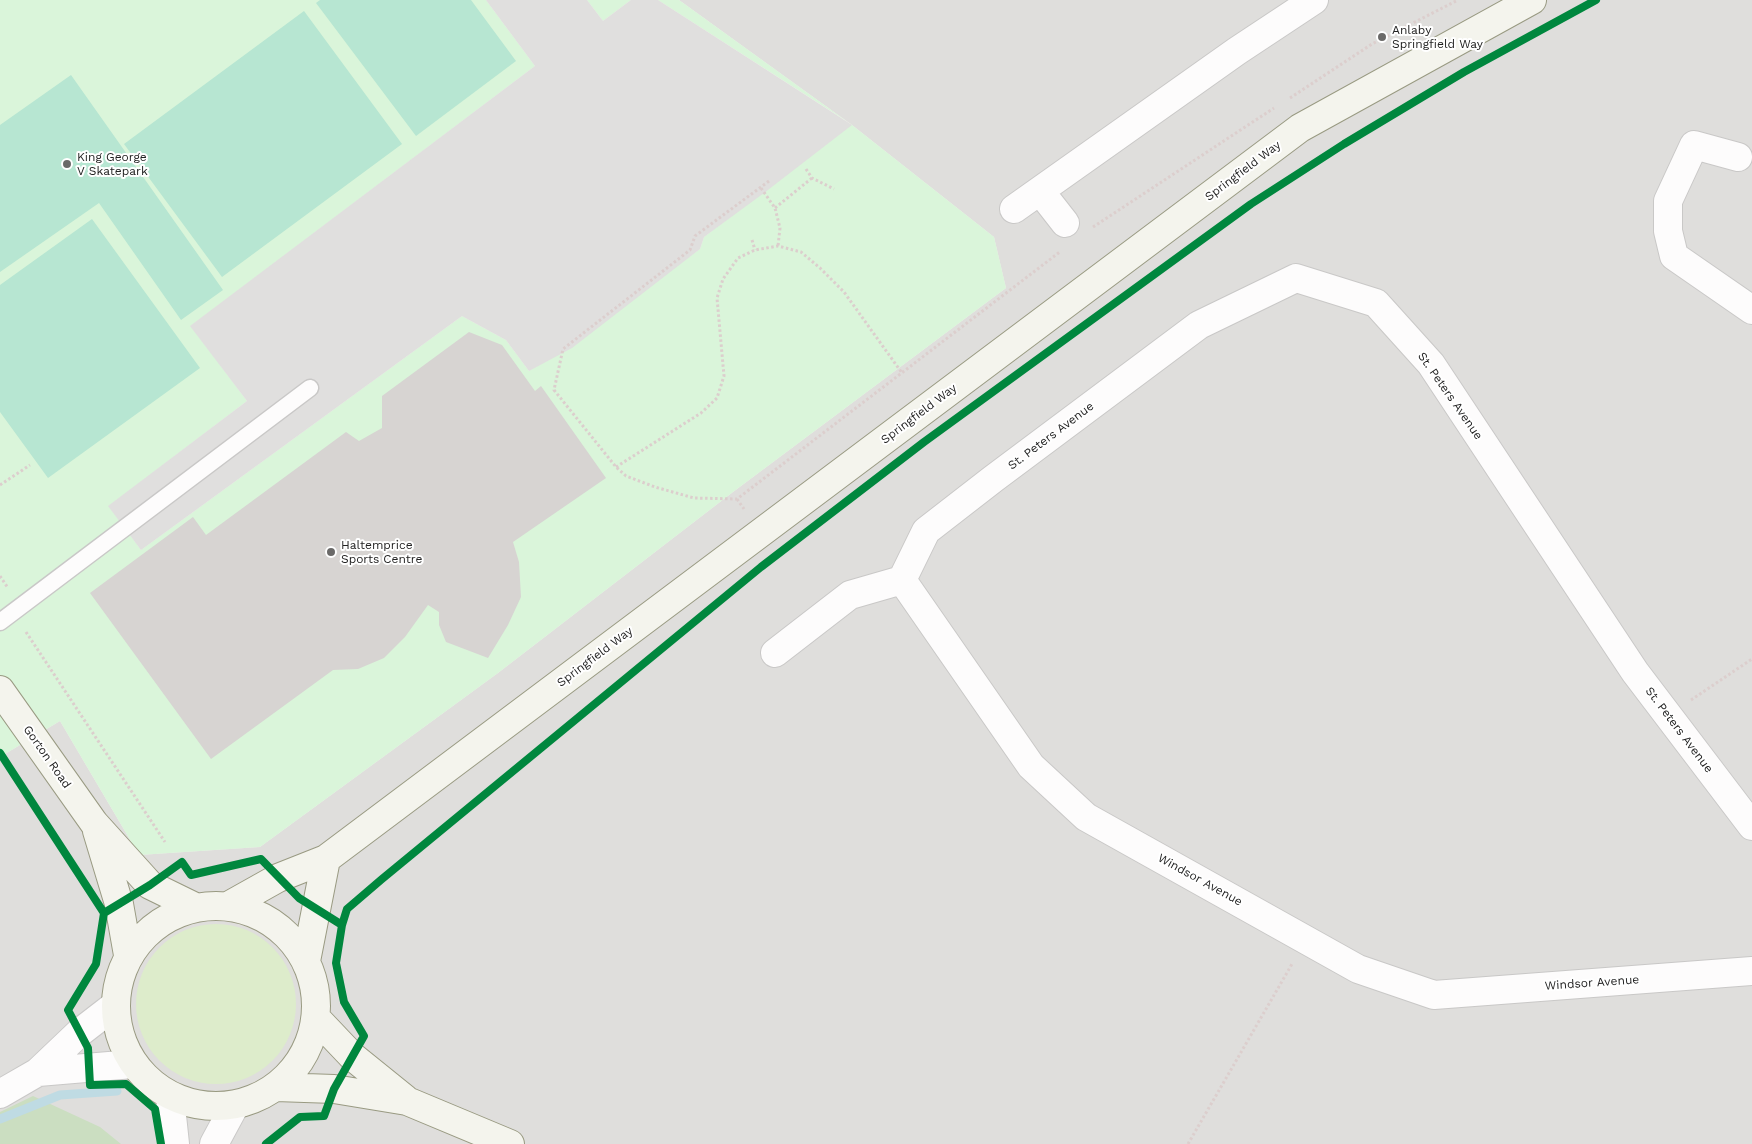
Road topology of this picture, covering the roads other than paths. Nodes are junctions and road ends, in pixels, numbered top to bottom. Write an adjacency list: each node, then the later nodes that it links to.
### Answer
1 (1314, 0): 4 (street)
2 (1532, 0): 15 (main road, Springfield Way)
3 (1738, 157): 7 (street)
4 (1040, 191): 5 (street); 6 (street)
5 (1014, 209)
6 (1065, 223)
7 (1752, 310)
8 (310, 388): 10 (lane)
9 (902, 580): 11 (street); 14 (street, St. Peters Avenue); 20 (street, Windsor Avenue)
10 (0, 622)
11 (775, 653)
12 (0, 690): 13 (main road, Gorton Road)
13 (94, 823): 17 (main road, Gorton Road); 18 (main road, Gorton Road)
14 (1752, 826)
15 (326, 859): 16 (main road, Springfield Way); 19 (main road)
16 (228, 906): 17 (main road); 19 (main road)
17 (195, 907): 18 (main road)
18 (128, 956): 21 (main road)
19 (306, 961): 22 (main road)
20 (1752, 971)
21 (114, 1006): 23 (main road); 24 (street)
22 (316, 1018): 25 (main road); 28 (main road)
23 (132, 1064): 24 (street); 27 (main road)
24 (38, 1072): 26 (street)
25 (276, 1087): 28 (main road); 29 (main road)
26 (0, 1094)
27 (170, 1097): 29 (main road); 30 (street)
28 (407, 1101): 32 (main road)
29 (235, 1106): 31 (street)
30 (175, 1144)
31 (214, 1144)
32 (510, 1144)

